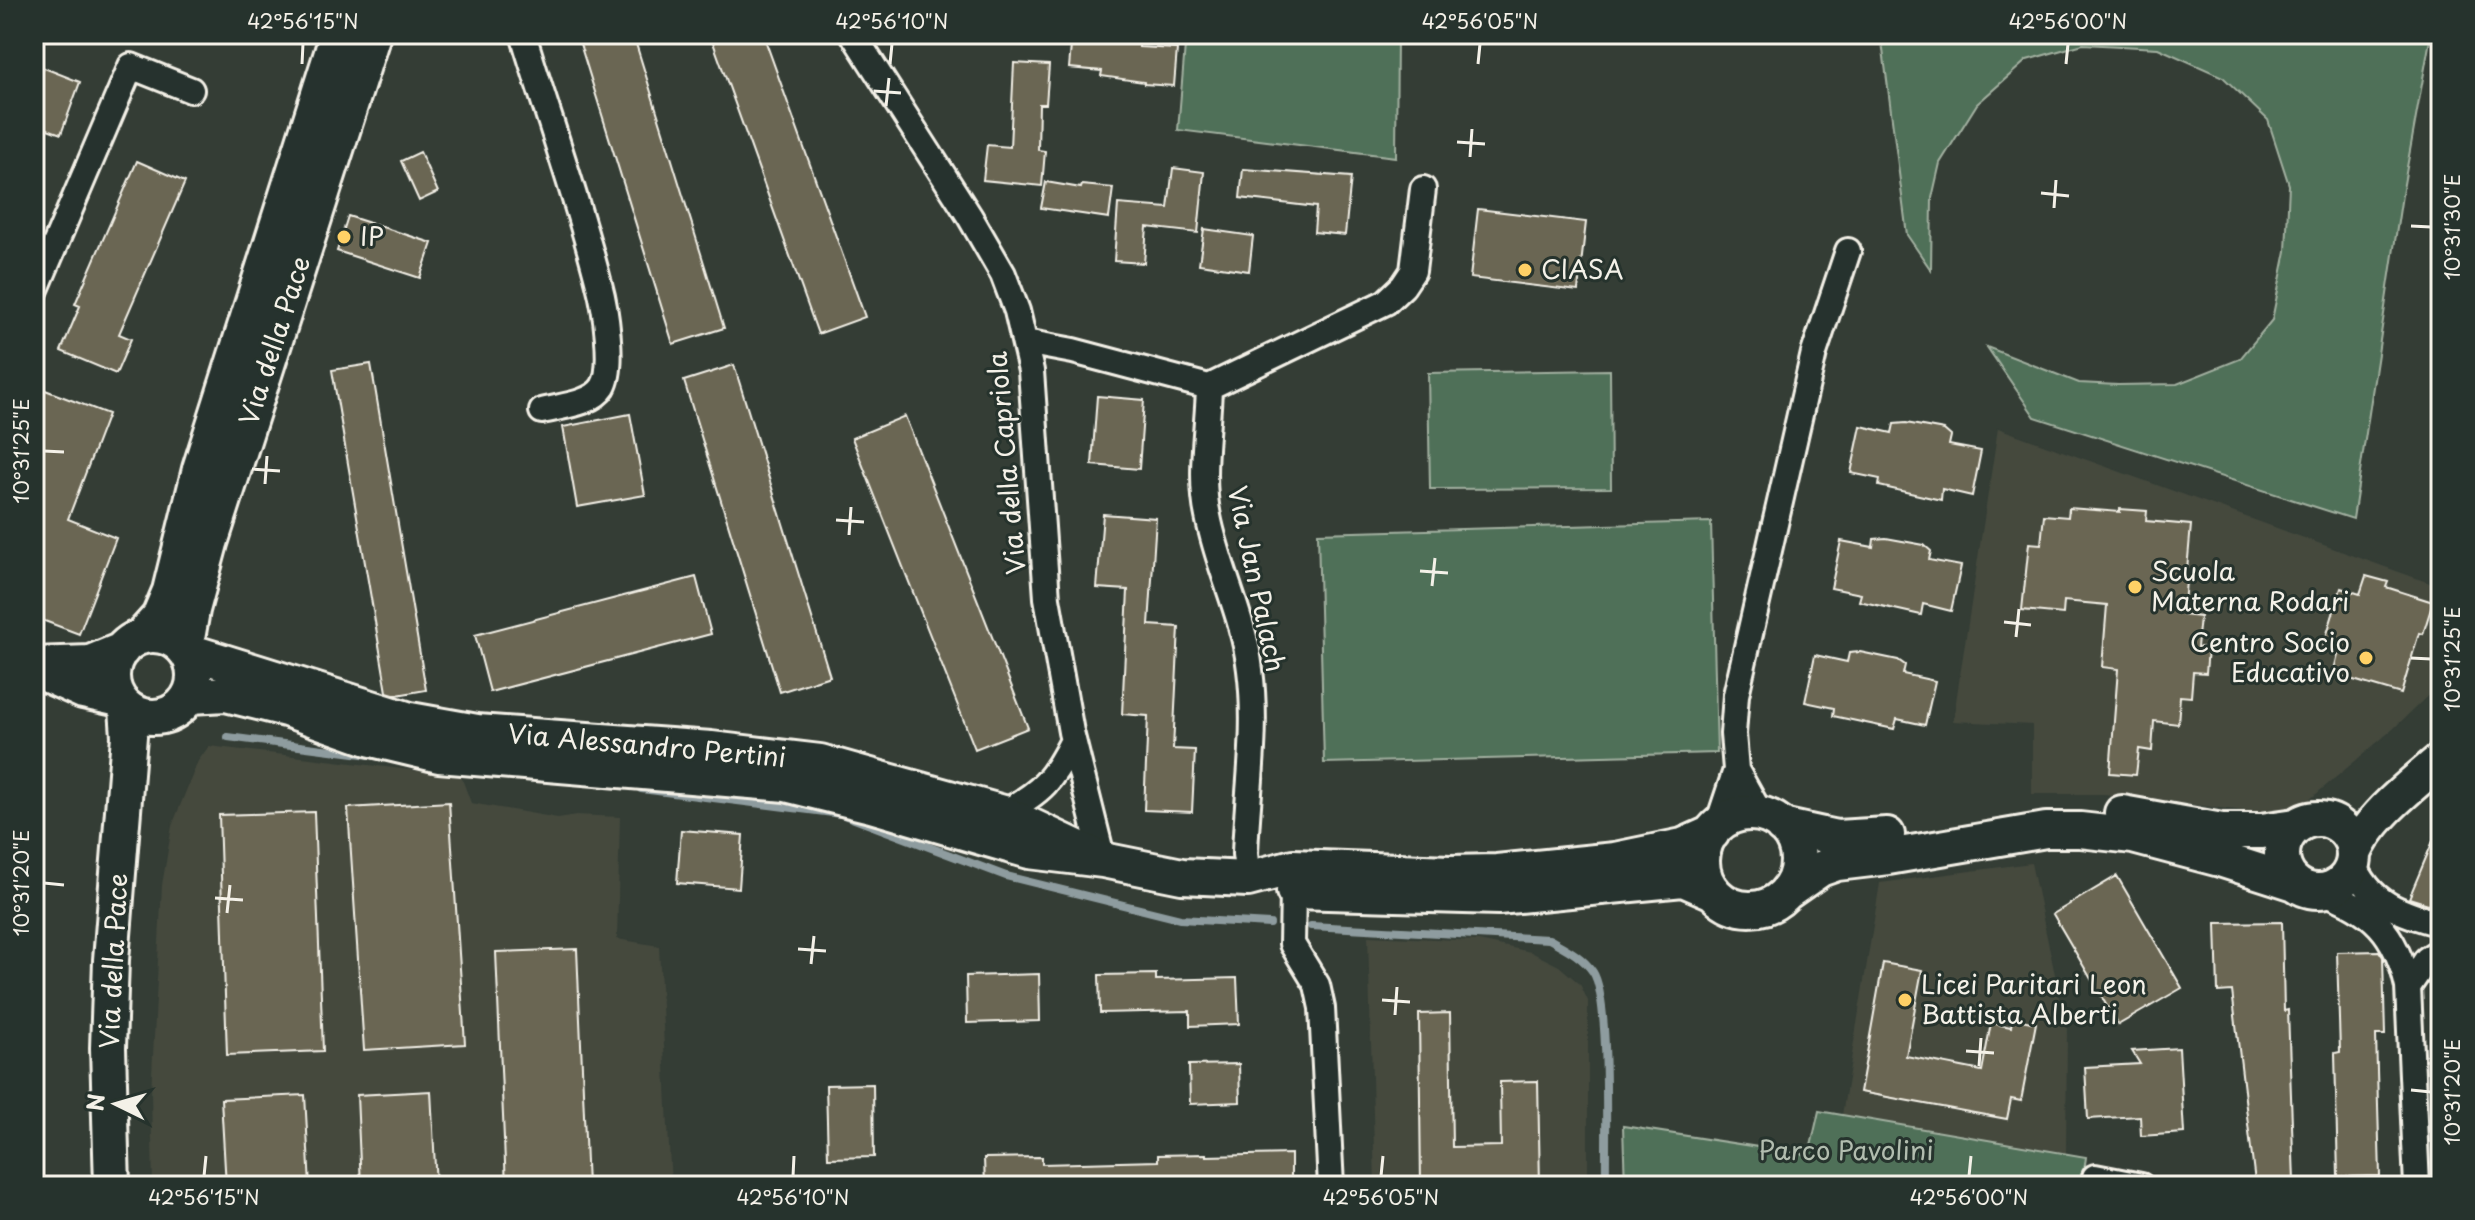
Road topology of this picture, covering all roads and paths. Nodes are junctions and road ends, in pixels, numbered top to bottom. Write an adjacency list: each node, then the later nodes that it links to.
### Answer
1 (338, 34): 12 (street, Via della Pace)
2 (373, 34): 13 (street, Via della Pace)
3 (523, 34): 11 (street)
4 (853, 34): 9 (street, Via della Capriola)
5 (191, 90): 8 (street)
6 (1423, 189): 10 (street)
7 (1848, 251): 19 (street)
8 (34, 294)
9 (1025, 342): 10 (street); 17 (street, Via della Capriola)
10 (1209, 387): 28 (street, Via Jan Palach)
11 (542, 411)
12 (132, 644): 13 (street); 14 (street); 15 (street)
13 (185, 650): 16 (street); 21 (street, Via Alessandro Pertini)
14 (34, 667): 15 (street)
15 (123, 703): 16 (street); 25 (street, Via della Pace)
16 (181, 704): 25 (street, Via della Pace); 27 (street, Via Alessandro Pertini)
17 (1073, 740): 21 (street); 27 (street, Via della Capriola)
18 (2441, 760): 20 (street)
19 (1736, 770): 22 (street); 24 (street)
20 (2402, 793): 23 (street); 26 (street)
21 (1003, 813): 27 (street, Via Alessandro Pertini)
22 (1772, 820): 23 (street); 24 (street); 32 (street)
23 (2309, 822): 26 (street); 29 (street)
24 (1714, 830): 28 (street, Via Alessandro Pertini); 31 (street)
25 (122, 833): 37 (street, Via della Pace)
26 (2354, 858): 29 (street); 33 (street)
27 (1103, 860): 28 (street, Via Alessandro Pertini)
28 (1248, 879): 30 (street, Via Alessandro Pertini)
29 (2308, 887): 32 (street); 35 (street)
30 (1293, 891): 31 (street, Via Alessandro Pertini); 38 (street)
31 (1713, 892): 32 (street)
32 (1787, 892)
33 (2441, 924)
34 (2441, 950): 35 (street)
35 (2408, 987): 40 (street)
36 (2095, 1177): 39 (street)
37 (112, 1186)
38 (1331, 1186)
39 (2141, 1186)
40 (2417, 1186)

